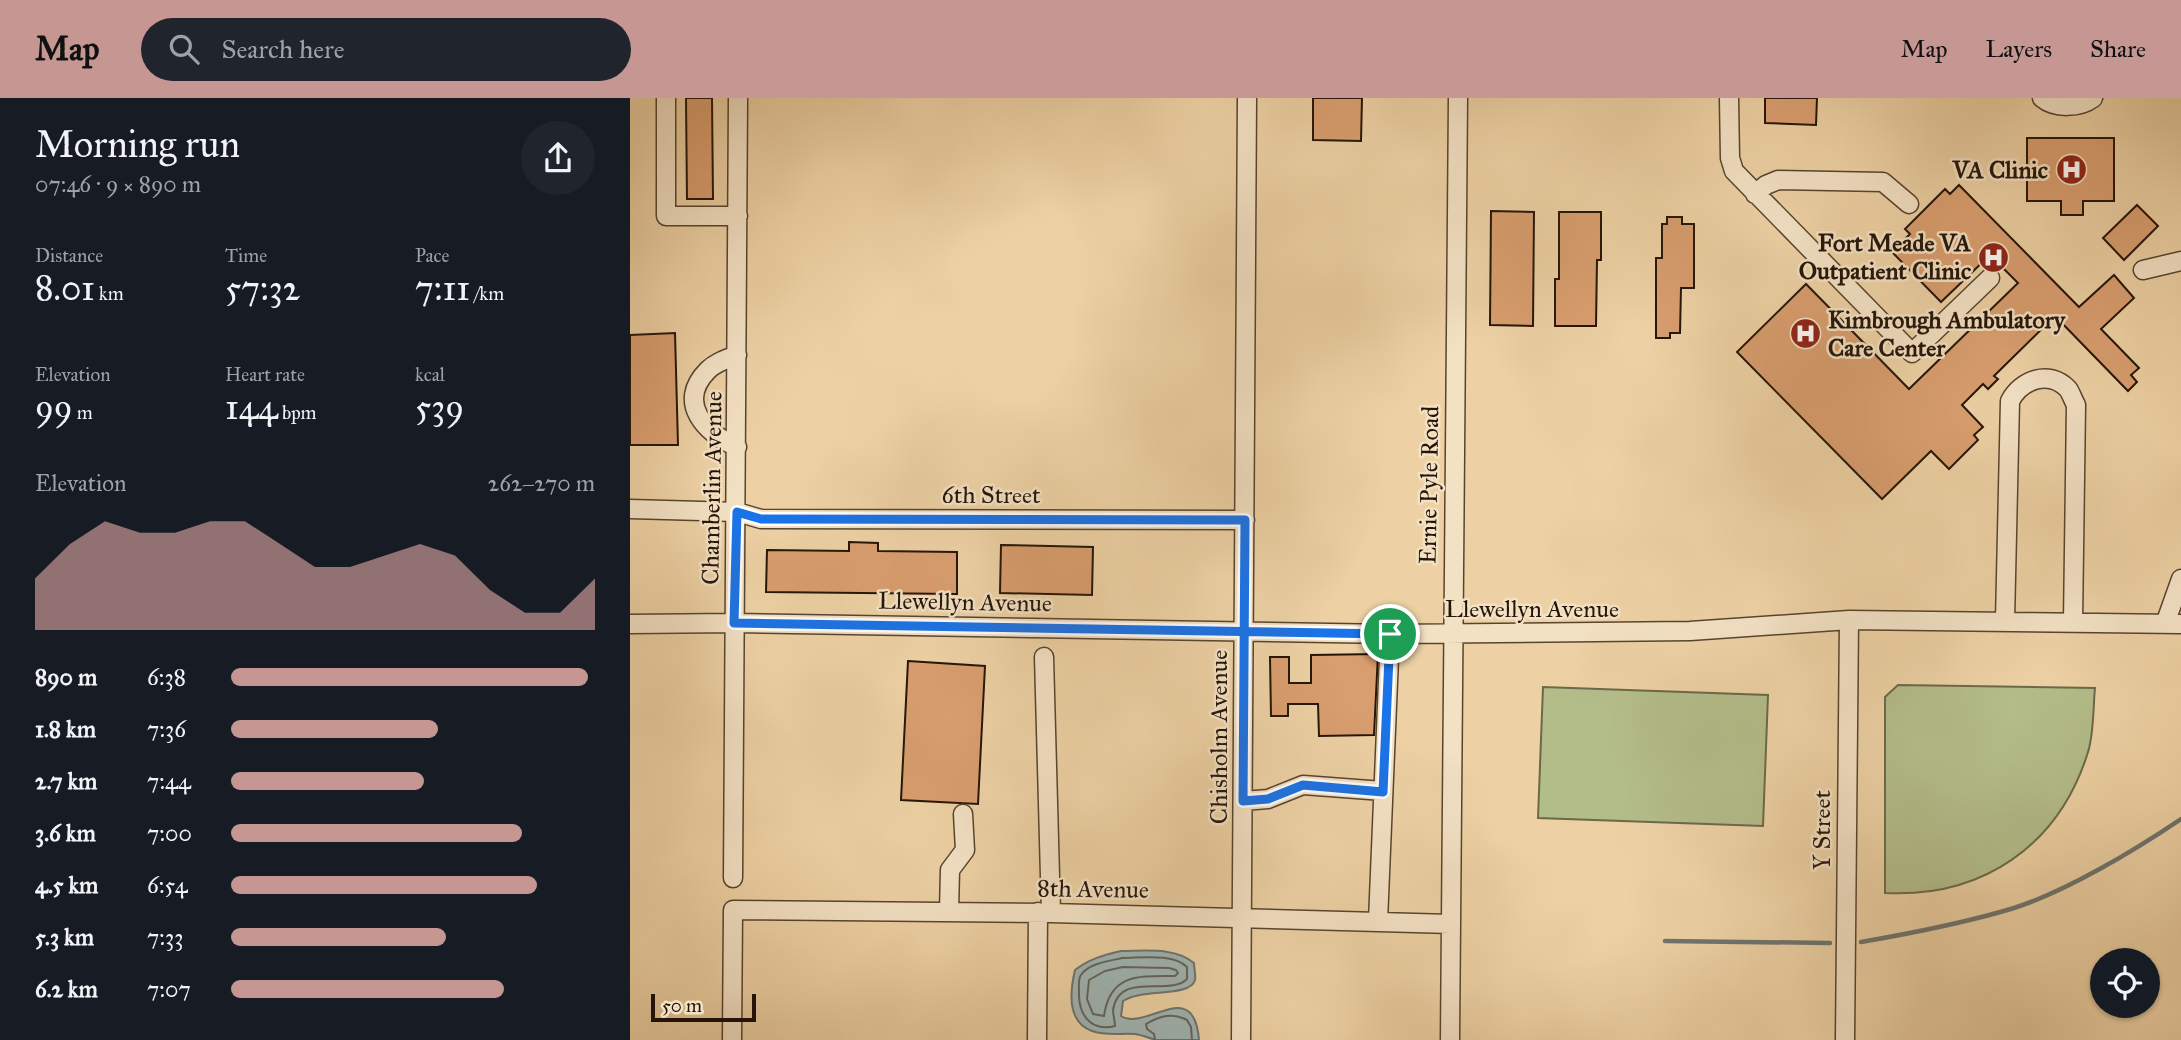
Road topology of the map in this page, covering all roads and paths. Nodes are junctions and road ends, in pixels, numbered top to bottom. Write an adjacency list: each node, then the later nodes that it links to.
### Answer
1 (666, 98): 10 (street)
2 (738, 98): 10 (street, Chamberlin Avenue)
3 (1247, 98): 18 (street, Chisholm Avenue)
4 (1458, 98): 27 (street, Ernie Pyle Road)
5 (1729, 98): 8 (street)
6 (2042, 98): 7 (street)
7 (2093, 98)
8 (1755, 194): 9 (street); 13 (street)
9 (1909, 204)
10 (738, 216): 14 (street, Chamberlin Avenue)
11 (2181, 261): 12 (street)
12 (2143, 270)
13 (1990, 278)
14 (737, 355): 15 (street, Chamberlin Avenue); 15 (street)
15 (737, 447): 17 (street, Chamberlin Avenue)
16 (630, 509): 17 (street, 6th Street)
17 (737, 512): 18 (street, 6th Street); 23 (street, Chamberlin Avenue)
18 (1245, 520): 26 (street, Chisholm Avenue)
19 (2181, 579): 25 (street)
20 (1849, 620): 21 (street, Llewellyn Avenue); 27 (street, Llewellyn Avenue); 43 (street, Y Street)
21 (2005, 621): 22 (street, Llewellyn Avenue); 22 (street)
22 (2073, 622): 25 (street, Llewellyn Avenue)
23 (734, 623): 24 (street, Llewellyn Avenue); 26 (street, Llewellyn Avenue); 33 (street, Chamberlin Avenue)
24 (630, 624)
25 (2173, 624)
26 (1244, 630): 28 (street, Llewellyn Avenue); 31 (street, Chisholm Avenue)
27 (1452, 633): 28 (street, Llewellyn Avenue); 38 (street, Ernie Pyle Road)
28 (1390, 634): 30 (street)
29 (1044, 657): 35 (street)
30 (1383, 792): 31 (street); 37 (street)
31 (1243, 801): 36 (street, Chisholm Avenue)
32 (963, 814): 34 (street)
33 (733, 878)
34 (949, 912): 35 (street, 8th Avenue); 39 (street, 8th Avenue)
35 (1045, 913): 36 (street, 8th Avenue); 40 (street)
36 (1242, 917): 37 (street, 8th Avenue); 41 (street, Chisholm Avenue)
37 (1378, 922): 38 (street, 8th Avenue)
38 (1451, 924): 42 (street, Ernie Pyle Road)
39 (732, 1040)
40 (1037, 1040)
41 (1241, 1040)
42 (1450, 1040)
43 (1845, 1040)

